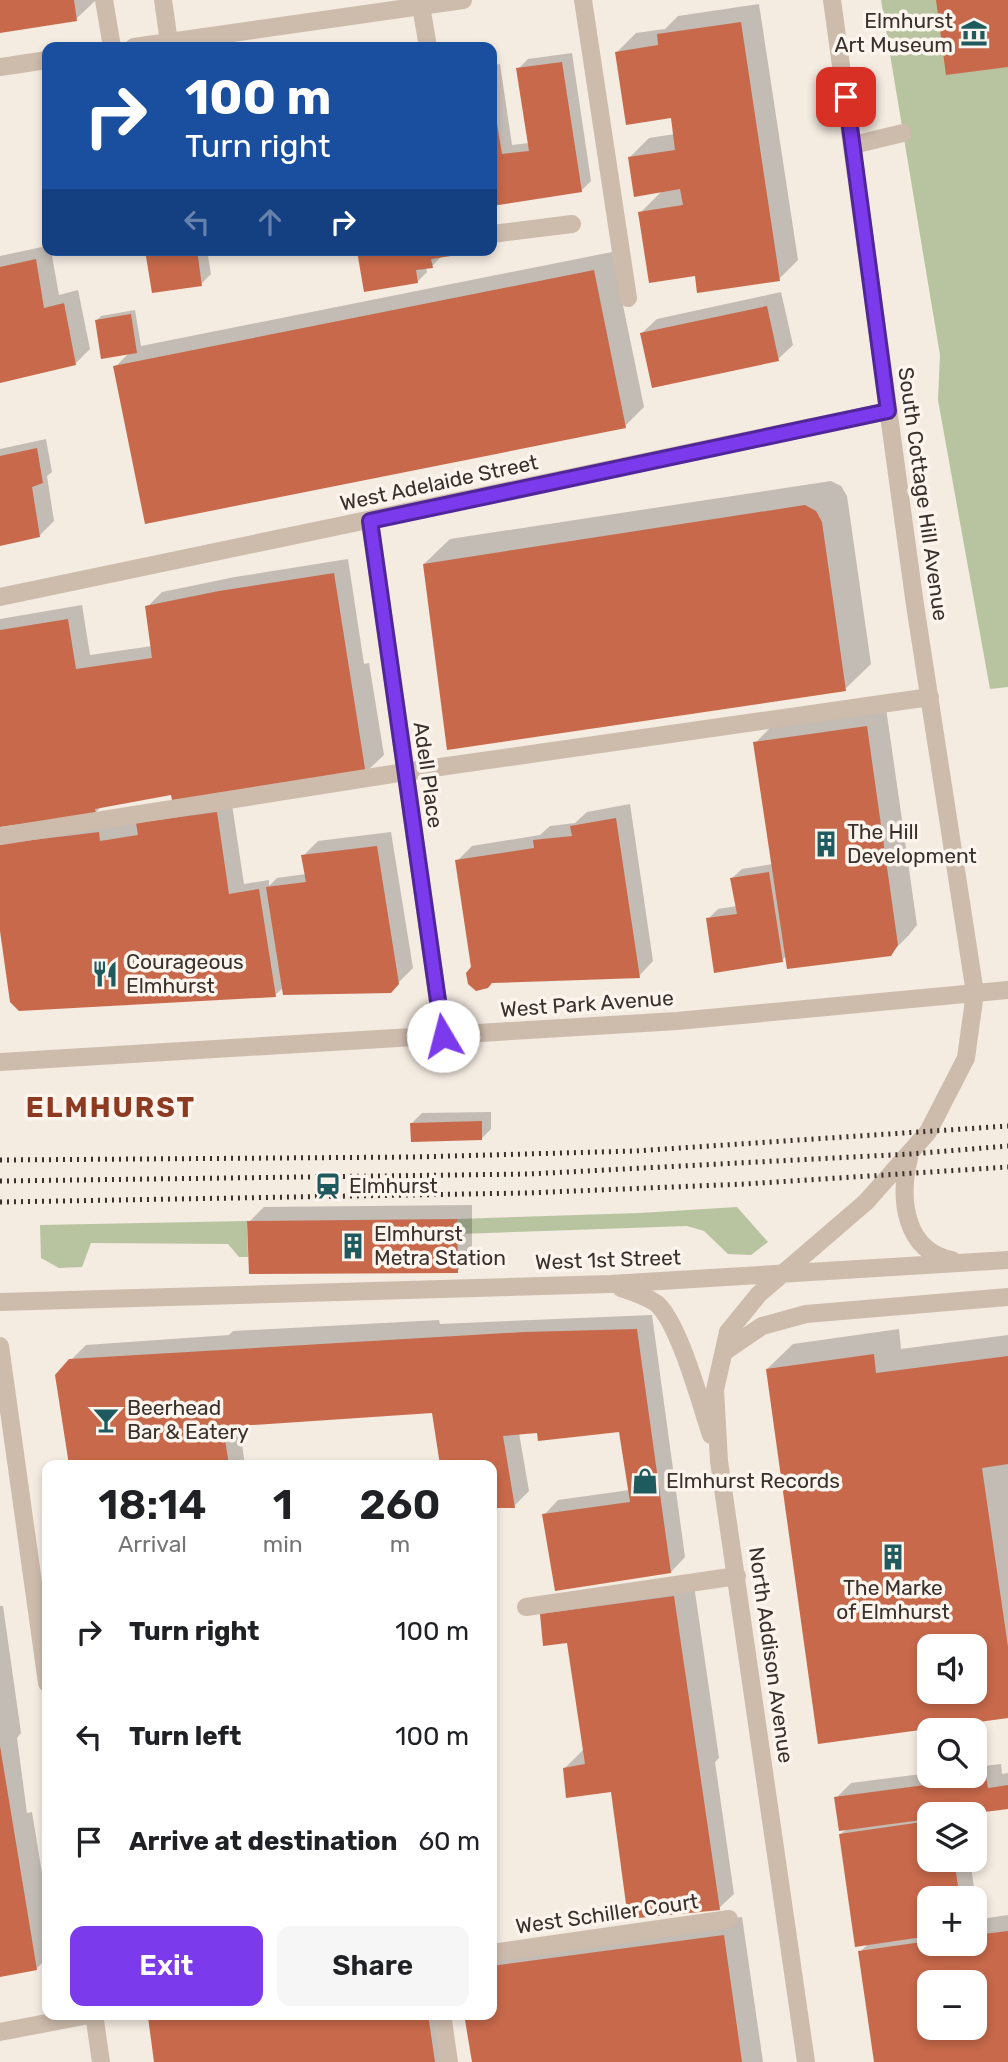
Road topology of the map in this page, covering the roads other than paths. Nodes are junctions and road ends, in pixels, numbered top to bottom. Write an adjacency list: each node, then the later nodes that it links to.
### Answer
1 (104, 0): 8 (street)
2 (163, 0): 9 (street)
3 (463, 0): 7 (street)
4 (583, 0): 17 (street)
5 (832, 0): 14 (street, South Cottage Hill Avenue)
6 (402, 4): 7 (street); 9 (street)
7 (421, 6): 10 (street)
8 (111, 42)
9 (169, 42)
10 (427, 42)
11 (42, 61): 12 (street)
12 (0, 67)
13 (903, 134): 14 (street)
14 (853, 145): 18 (street, South Cottage Hill Avenue)
15 (572, 224): 16 (street)
16 (497, 233)
17 (628, 298)
18 (888, 411): 19 (street, West Adelaide Street); 21 (street, South Cottage Hill Avenue)
19 (370, 521): 20 (street, West Adelaide Street); 22 (street, Adell Place)
20 (0, 597)
21 (930, 697): 22 (street); 25 (street, South Cottage Hill Avenue)
22 (405, 772): 23 (street); 26 (street, Adell Place)
23 (0, 836)
24 (1008, 990): 25 (street, West Park Avenue)
25 (975, 993): 26 (street, West Park Avenue); 28 (street, South Cottage Hill Avenue)
26 (443, 1036): 27 (street, West Park Avenue)
27 (0, 1062)
28 (910, 1154): 30 (street); 31 (street, North Addison Avenue)
29 (1008, 1261): 30 (street, West 1st Street)
30 (976, 1262): 31 (street, West 1st Street)
31 (781, 1275): 32 (street, West 1st Street); 36 (street, North Addison Avenue)
32 (611, 1284): 34 (street, West 1st Street); 37 (street)
33 (1008, 1297): 36 (street)
34 (0, 1302)
35 (0, 1346): 39 (street)
36 (723, 1352): 37 (street, North Addison Avenue)
37 (719, 1461): 38 (street, North Addison Avenue)
38 (737, 1576): 40 (street); 49 (street, North Addison Avenue)
39 (41, 1591)
40 (526, 1607)
41 (729, 1919): 42 (street, West Schiller Court)
42 (497, 1952)
43 (63, 2020): 46 (street)
44 (95, 2020): 47 (street)
45 (443, 2020): 48 (street)
46 (0, 2032)
47 (101, 2062)
48 (449, 2062)
49 (806, 2062)

